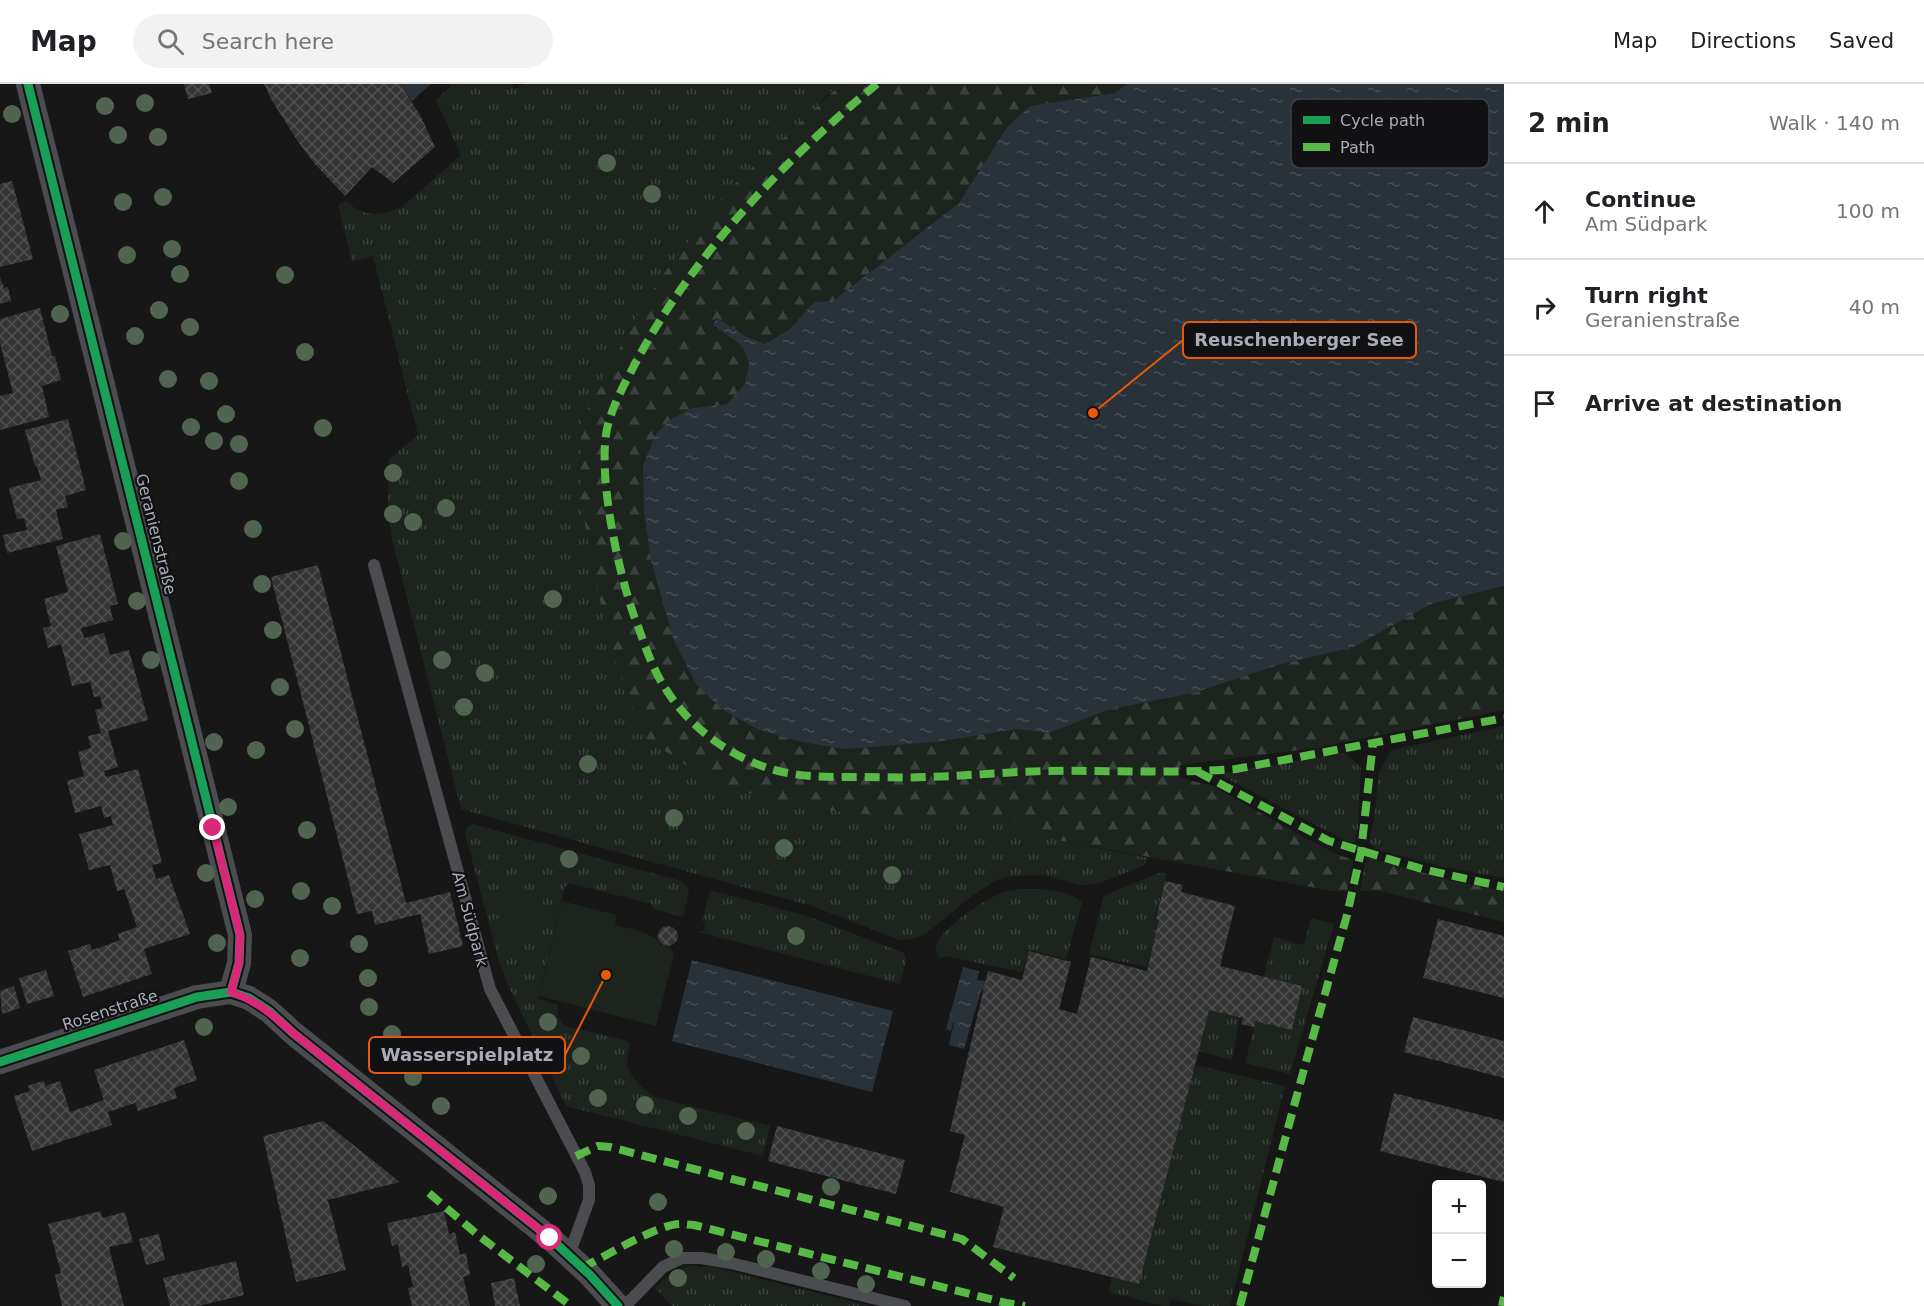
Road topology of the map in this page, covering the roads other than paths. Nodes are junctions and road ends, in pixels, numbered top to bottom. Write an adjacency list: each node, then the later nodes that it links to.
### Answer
1 (28, 84): 3 (street, Geranienstraße)
2 (374, 565): 5 (lane, Am Südpark)
3 (231, 992): 4 (street, Rosenstraße); 5 (street)
4 (0, 1062)
5 (569, 1255): 6 (street)
6 (618, 1306)
7 (625, 1306): 8 (lane)
8 (905, 1306)

